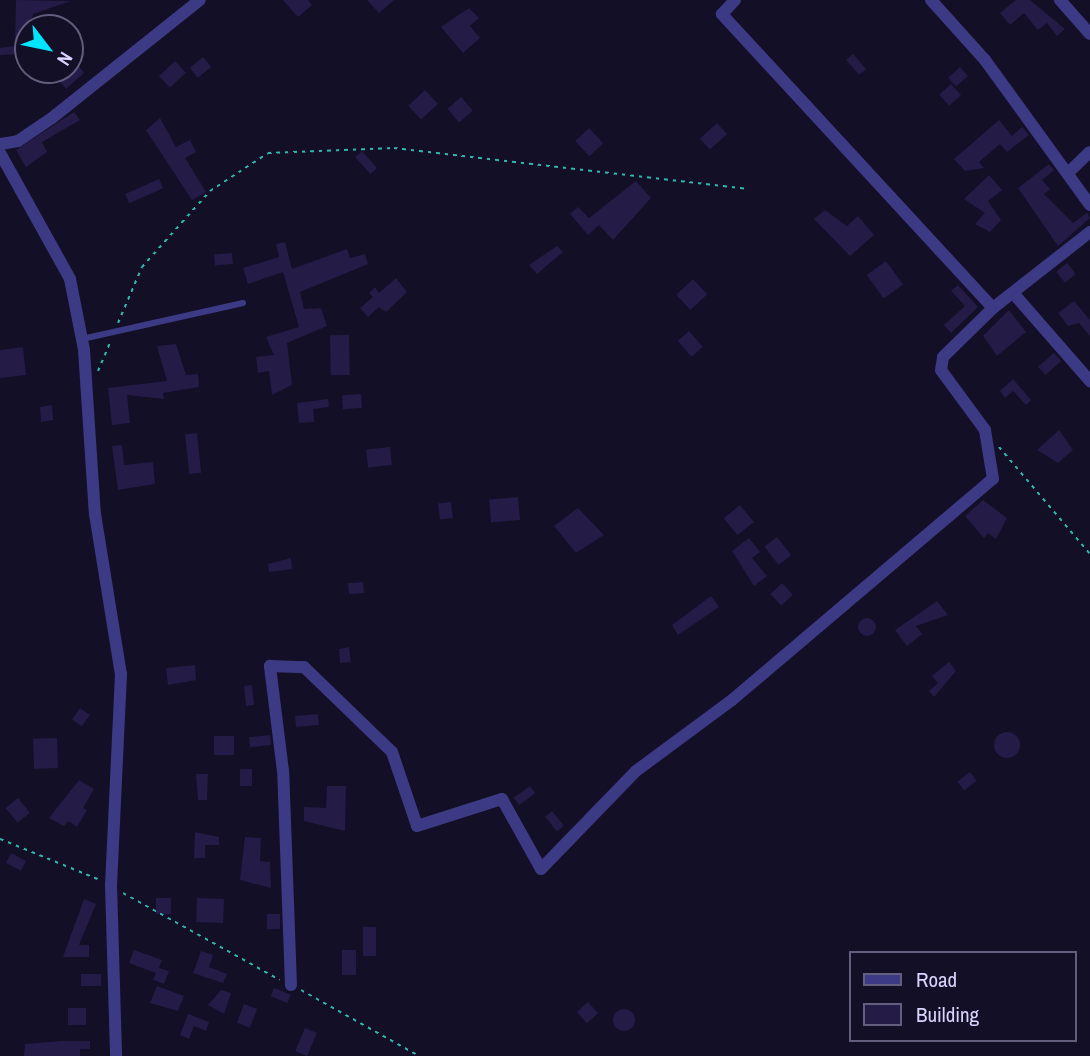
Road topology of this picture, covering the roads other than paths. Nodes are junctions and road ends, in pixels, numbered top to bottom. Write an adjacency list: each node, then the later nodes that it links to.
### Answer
1 (200, 0): 6 (street)
2 (735, 0): 14 (street)
3 (932, 0): 9 (street)
4 (1060, 0): 5 (street)
5 (1090, 34)
6 (0, 144)
7 (1090, 152): 9 (street)
8 (0, 153): 15 (street)
9 (1068, 173): 10 (street)
10 (1090, 205)
11 (1090, 232): 12 (street)
12 (1014, 294): 14 (street); 16 (street)
13 (243, 303): 15 (lane)
14 (993, 308): 17 (street)
15 (82, 339): 18 (street)
16 (1090, 381)
17 (291, 985)
18 (116, 1056)

